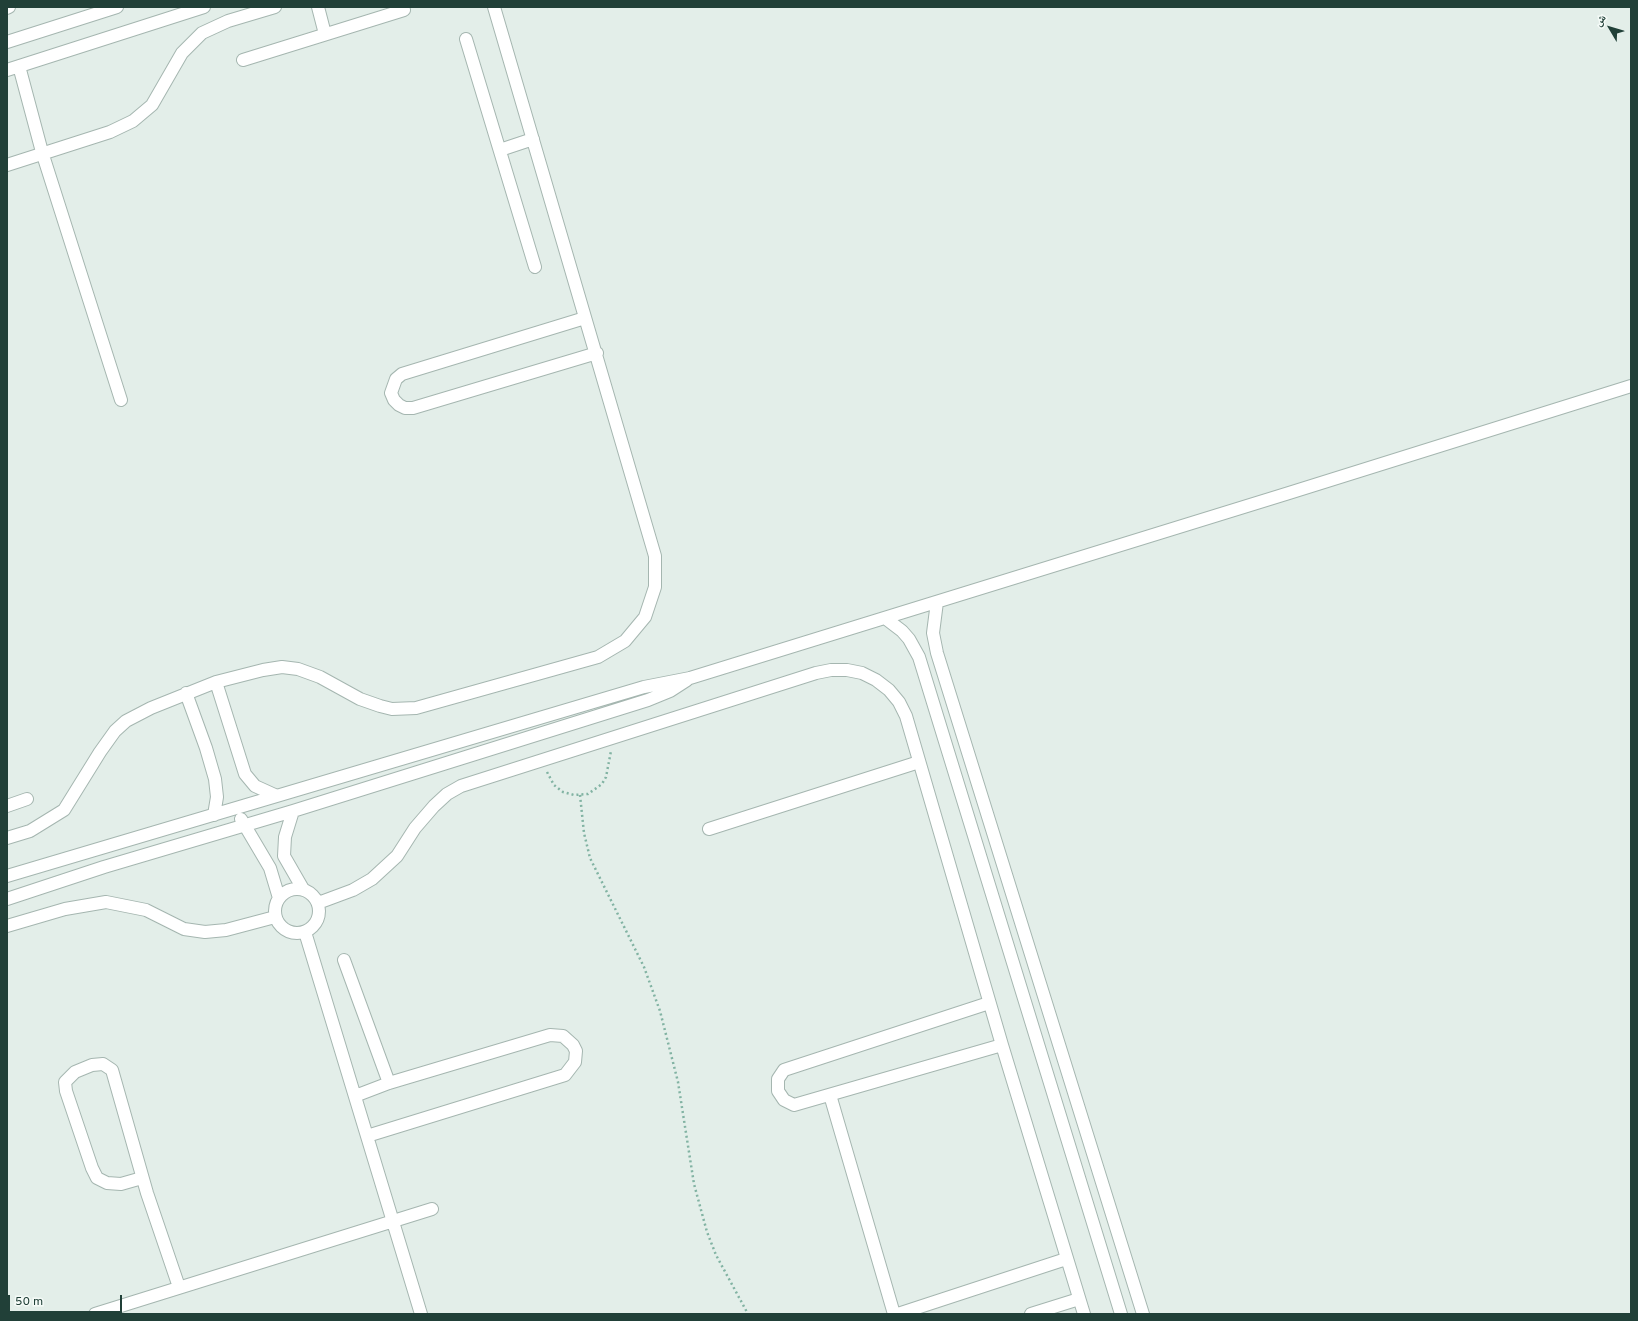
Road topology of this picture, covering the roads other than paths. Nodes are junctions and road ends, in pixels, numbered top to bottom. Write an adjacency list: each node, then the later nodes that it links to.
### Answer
1 (118, 7): 9 (street)
2 (204, 7): 11 (street)
3 (275, 7): 15 (street)
4 (318, 7): 7 (street)
5 (494, 7): 13 (street)
6 (404, 10): 7 (street)
7 (325, 34): 10 (street)
8 (466, 39): 14 (street)
9 (7, 42)
10 (243, 60)
11 (19, 66): 12 (street); 15 (street)
12 (7, 70)
13 (533, 139): 14 (street); 18 (street)
14 (500, 150): 17 (street)
15 (42, 152): 16 (street); 21 (street)
16 (7, 165)
17 (535, 267)
18 (585, 318): 19 (street); 19 (street)
19 (597, 353): 25 (street)
20 (1631, 386): 22 (street)
21 (121, 400)
22 (937, 602): 23 (street); 65 (street)
23 (885, 618): 24 (street); 64 (street)
24 (690, 678): 28 (street); 32 (street)
25 (216, 682): 26 (street); 28 (street)
26 (186, 693): 33 (street); 36 (street)
27 (919, 762): 35 (street); 41 (street); 46 (street)
28 (277, 796): 31 (street)
29 (27, 800): 30 (street)
30 (7, 806)
31 (237, 809): 33 (street); 34 (street)
32 (293, 811): 34 (street); 38 (street)
33 (214, 815): 37 (street)
34 (244, 825): 39 (street); 40 (street)
35 (709, 829)
36 (7, 838)
37 (7, 876)
38 (303, 889): 39 (street); 41 (street)
39 (279, 898): 42 (street)
40 (7, 899)
41 (318, 903): 44 (street)
42 (275, 917): 43 (street); 44 (street)
43 (7, 926)
44 (305, 932): 50 (street)
45 (344, 960): 48 (street)
46 (989, 1003): 47 (street); 49 (street)
47 (1002, 1045): 49 (street); 55 (street)
48 (389, 1083): 50 (street); 51 (street)
49 (830, 1095): 60 (street)
50 (355, 1096): 51 (street)
51 (367, 1136): 54 (street)
52 (142, 1178): 52 (street); 56 (street)
53 (432, 1209): 54 (street)
54 (393, 1221): 56 (street); 59 (street)
55 (1066, 1259): 57 (street); 61 (street)
56 (179, 1287): 58 (street)
57 (1079, 1299): 62 (street); 63 (street)
58 (95, 1314)
59 (421, 1314)
60 (894, 1314)
61 (898, 1314)
62 (1031, 1314)
63 (1084, 1314)
64 (1121, 1314)
65 (1143, 1314)

